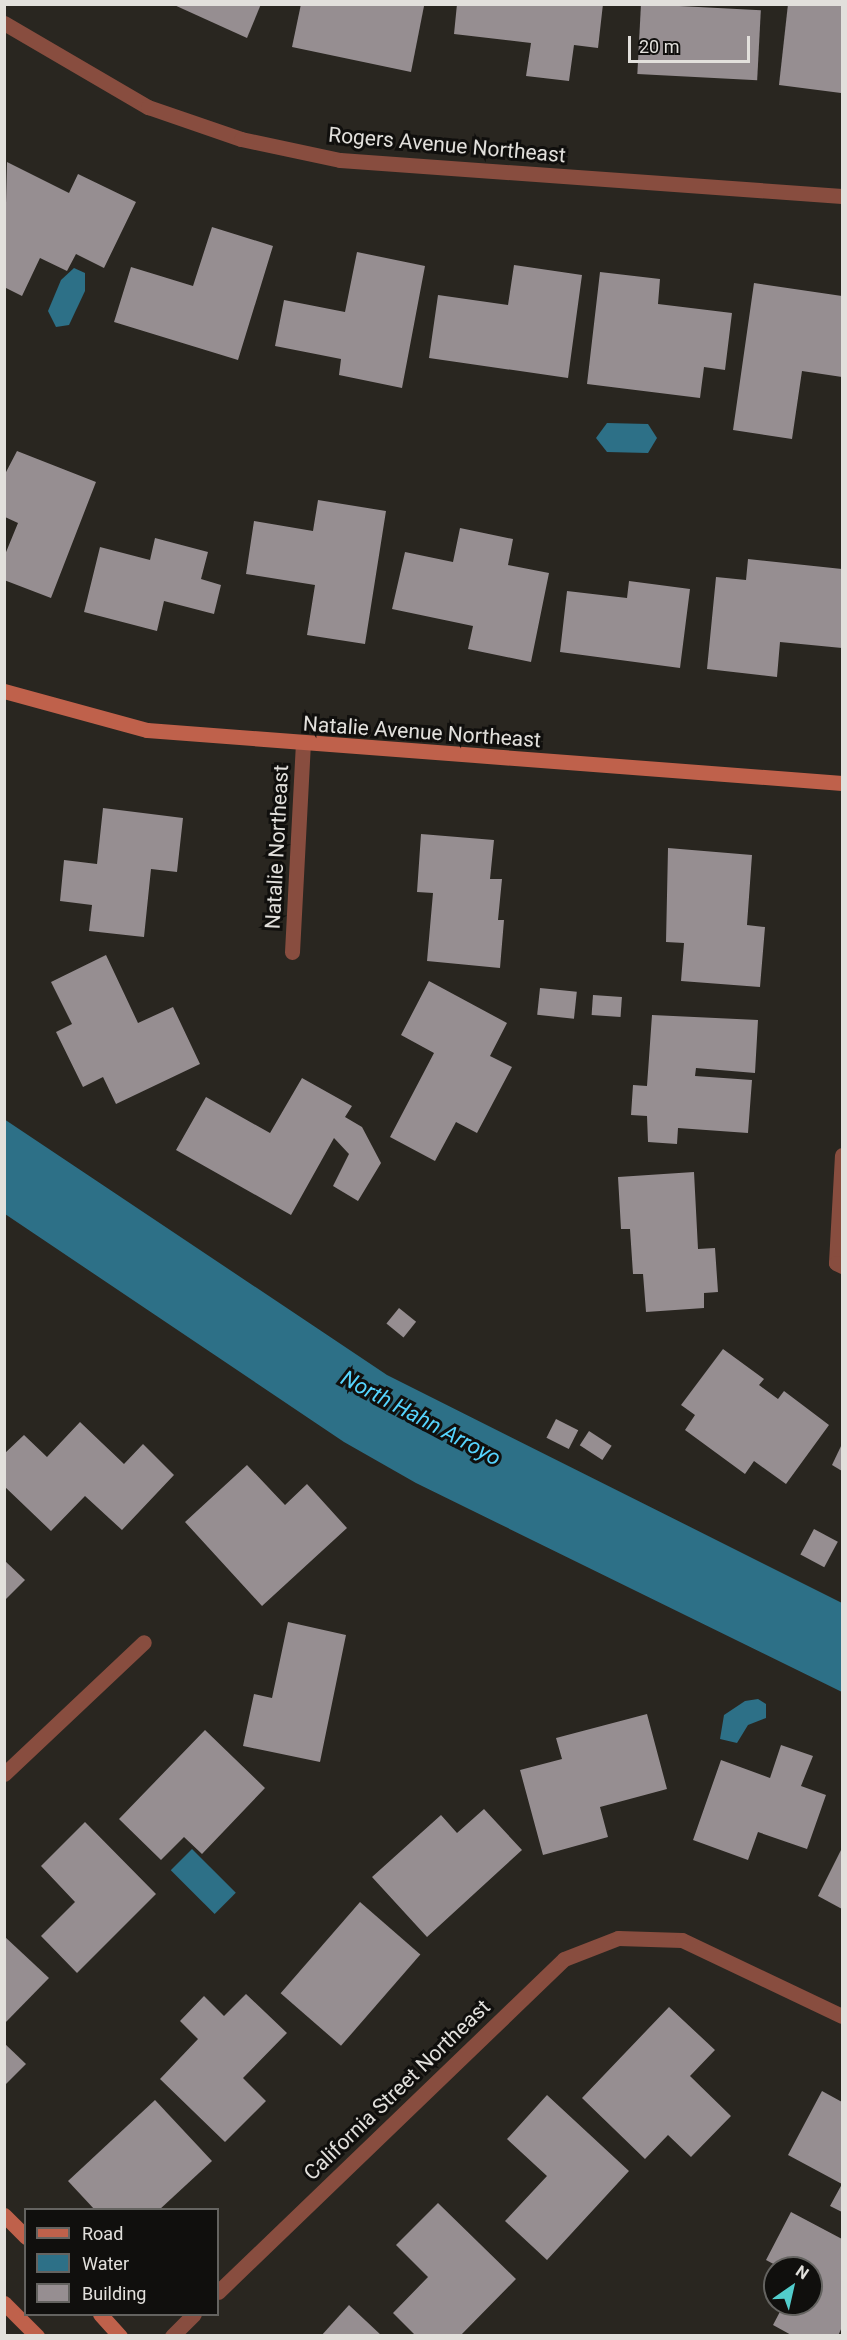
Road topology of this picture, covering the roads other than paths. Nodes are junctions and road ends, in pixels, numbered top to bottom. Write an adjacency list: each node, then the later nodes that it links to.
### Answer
1 (4, 23): 2 (street, Rogers Avenue Northeast)
2 (843, 196)
3 (4, 691): 4 (street, Natalie Avenue Northeast)
4 (303, 744): 5 (street, Natalie Avenue Northeast); 6 (street, Natalie Northeast)
5 (843, 783)
6 (292, 952)
7 (843, 1155): 8 (street)
8 (843, 1266)
9 (144, 1642): 10 (street)
10 (4, 1774)
11 (843, 2016): 14 (street, California Street Northeast)
12 (4, 2215): 13 (street)
13 (24, 2235)
14 (219, 2291)
15 (4, 2302): 18 (street)
16 (102, 2316): 19 (street)
17 (192, 2316): 20 (street)
18 (37, 2336)
19 (120, 2336)
20 (172, 2336)

